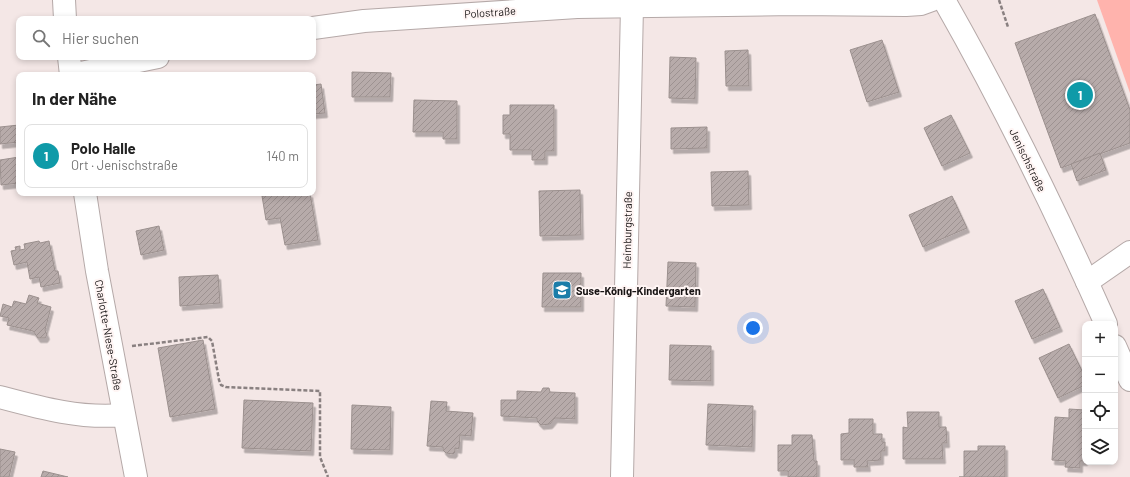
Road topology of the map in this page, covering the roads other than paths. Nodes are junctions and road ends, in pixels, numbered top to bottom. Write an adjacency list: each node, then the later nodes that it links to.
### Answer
1 (64, 0): 5 (street)
2 (932, 0): 4 (street, Polostraße)
3 (944, 0): 13 (street, Jenischstraße)
4 (632, 6): 6 (street, Polostraße); 20 (street, Heimburgstraße)
5 (65, 16)
6 (316, 28)
7 (69, 60): 9 (street)
8 (144, 60): 10 (street)
9 (71, 72)
10 (86, 72)
11 (85, 196): 18 (street, Charlotte-Niese-Straße)
12 (1130, 252): 13 (street)
13 (1087, 282): 14 (street, Jenischstraße)
14 (1105, 321)
15 (1118, 353): 16 (street)
16 (1130, 380)
17 (0, 397): 18 (street)
18 (123, 415): 19 (street, Charlotte-Niese-Straße)
19 (136, 477)
20 (622, 477)

